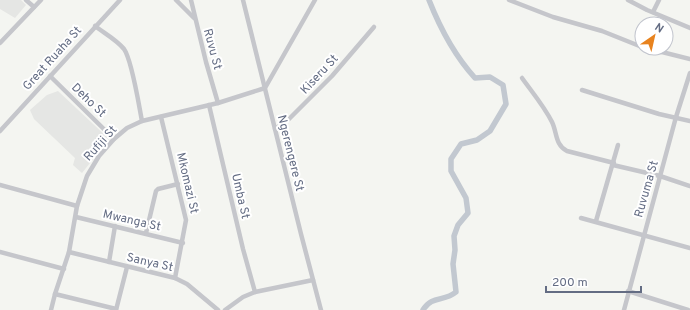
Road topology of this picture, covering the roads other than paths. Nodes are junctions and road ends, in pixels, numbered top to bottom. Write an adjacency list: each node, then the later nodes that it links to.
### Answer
1 (26, 0): 11 (street)
2 (41, 0): 11 (street)
3 (120, 0): 14 (street, Great Ruaha St)
4 (176, 0): 13 (street)
5 (191, 0): 13 (street, Ruvu St)
6 (243, 0): 24 (street, Ngerengere St)
7 (315, 0): 24 (street)
8 (509, 0): 18 (street)
9 (628, 0): 12 (street)
10 (659, 0): 12 (street)
11 (34, 7): 17 (street)
12 (653, 12): 16 (street)
13 (195, 18): 26 (street, Ruvu St)
14 (95, 26): 22 (street, Great Ruaha St); 30 (street)
15 (374, 27): 32 (street, Kiseru St)
16 (690, 28)
17 (0, 43)
18 (634, 44)
19 (674, 55): 20 (street)
20 (690, 59)
21 (690, 73): 29 (street, Ruvuma St)
22 (50, 76): 33 (street, Great Ruaha St); 34 (street, Deho St)
23 (522, 78): 36 (street)
24 (265, 88): 26 (street, Rufiji St); 32 (street, Ngerengere St)
25 (582, 90): 29 (street)
26 (218, 103): 27 (street, Rufiji St)
27 (209, 105): 28 (street, Rufiji St); 58 (street, Umba St)
28 (161, 117): 30 (street, Rufiji St); 38 (street, Mkomazi St)
29 (676, 117): 31 (street); 37 (street, Ruvuma St)
30 (142, 121): 34 (street, Rufiji St)
31 (690, 122)
32 (275, 129): 56 (street, Ngerengere St)
33 (0, 131)
34 (114, 139): 41 (street, Rufiji St)
35 (618, 145): 36 (street)
36 (613, 164): 37 (street); 44 (street)
37 (660, 176): 40 (street); 47 (street, Ruvuma St)
38 (178, 184): 46 (street); 48 (street, Mkomazi St)
39 (0, 185): 41 (street)
40 (690, 186)
41 (77, 206): 42 (street, Rufiji St)
42 (76, 217): 45 (street, Mwanga St); 51 (street, Rufiji St)
43 (581, 218): 44 (street)
44 (596, 221): 47 (street)
45 (115, 226): 46 (street, Mwanga St); 52 (street)
46 (146, 233): 48 (street, Mwanga St)
47 (643, 236): 49 (street); 57 (street, Ruvuma St)
48 (183, 243): 55 (street, Mkomazi St)
49 (690, 248)
50 (0, 252): 54 (street)
51 (69, 252): 52 (street, Sanya St); 54 (street, Rufiji St)
52 (109, 262): 53 (street, Sanya St)
53 (127, 266): 55 (street, Sanya St); 60 (street)
54 (64, 269): 59 (street, Rufiji St)
55 (175, 278): 62 (street, Sanya St)
56 (313, 280): 58 (street); 64 (street, Ngerengere St)
57 (628, 291): 65 (street, Ruvuma St); 66 (street)
58 (255, 292): 63 (street)
59 (55, 294): 60 (street); 61 (street, Rufiji St)
60 (116, 309)
61 (51, 310)
62 (218, 310)
63 (225, 310)
64 (321, 310)
65 (624, 310)
66 (688, 310)

